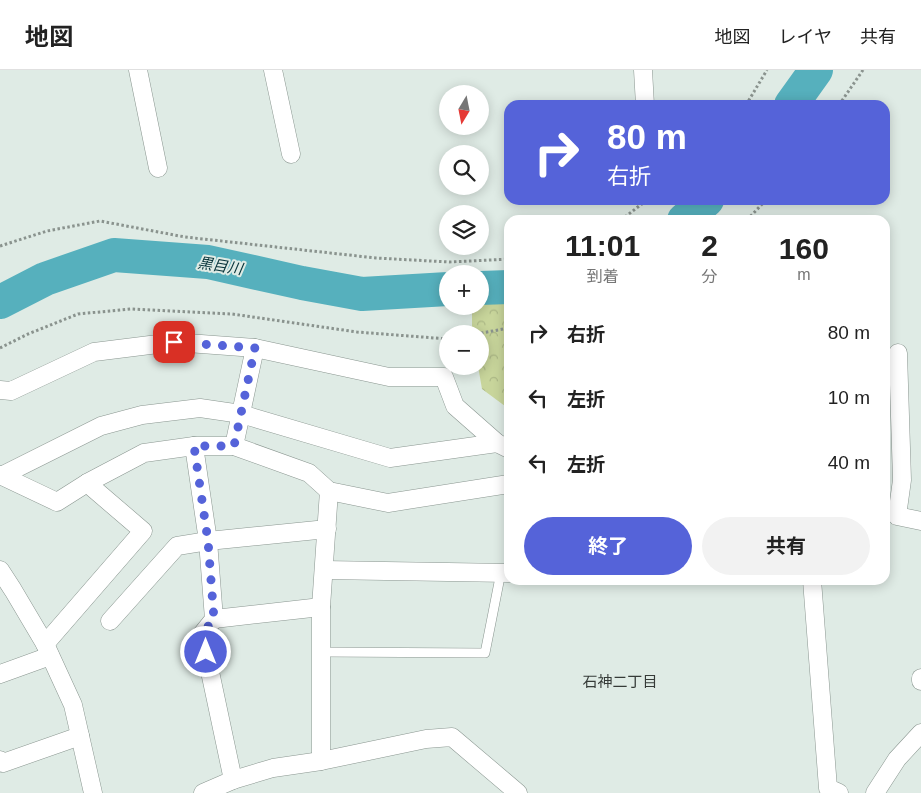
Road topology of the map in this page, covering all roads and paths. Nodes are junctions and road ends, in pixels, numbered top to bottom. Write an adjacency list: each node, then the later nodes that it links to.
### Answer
1 (138, 70): 10 (street)
2 (273, 70): 9 (street)
3 (643, 70): 6 (street)
4 (767, 70): 7 (path)
5 (863, 70): 8 (path)
6 (645, 100)
7 (749, 100)
8 (842, 100)
9 (291, 154)
10 (158, 168)
11 (640, 205): 13 (path)
12 (761, 205): 14 (path)
13 (628, 215)
14 (752, 215)
15 (0, 246): 16 (path)
16 (504, 259)
17 (504, 329): 18 (path)
18 (489, 332)
19 (439, 337): 20 (path)
20 (0, 348)
21 (255, 348): 23 (street); 24 (street); 27 (street)
22 (898, 353): 32 (street)
23 (0, 390)
24 (241, 414): 26 (street); 27 (street); 28 (street)
25 (194, 446): 26 (street); 29 (street); 34 (street)
26 (234, 446): 31 (street)
27 (503, 446)
28 (2, 475): 29 (street)
29 (87, 483): 44 (street)
30 (504, 485): 31 (street)
31 (329, 491): 33 (street)
32 (921, 521)
33 (327, 529): 34 (street); 36 (street)
34 (208, 541): 42 (street); 43 (street)
35 (0, 570): 40 (street)
36 (324, 570): 37 (street); 41 (street)
37 (504, 572)
38 (504, 576): 45 (lane)
39 (812, 585): 55 (street)
40 (7, 592): 44 (street)
41 (321, 607): 42 (street); 45 (street)
42 (214, 619): 51 (street)
43 (110, 622)
44 (47, 650): 46 (street); 48 (street)
45 (321, 652): 49 (street)
46 (0, 674)
47 (921, 733): 56 (street)
48 (80, 736): 50 (street); 52 (street)
49 (321, 760): 51 (street); 54 (street)
50 (1, 762)
51 (234, 780): 53 (street)
52 (93, 793)
53 (203, 793)
54 (518, 793)
55 (839, 793)
56 (875, 793)

